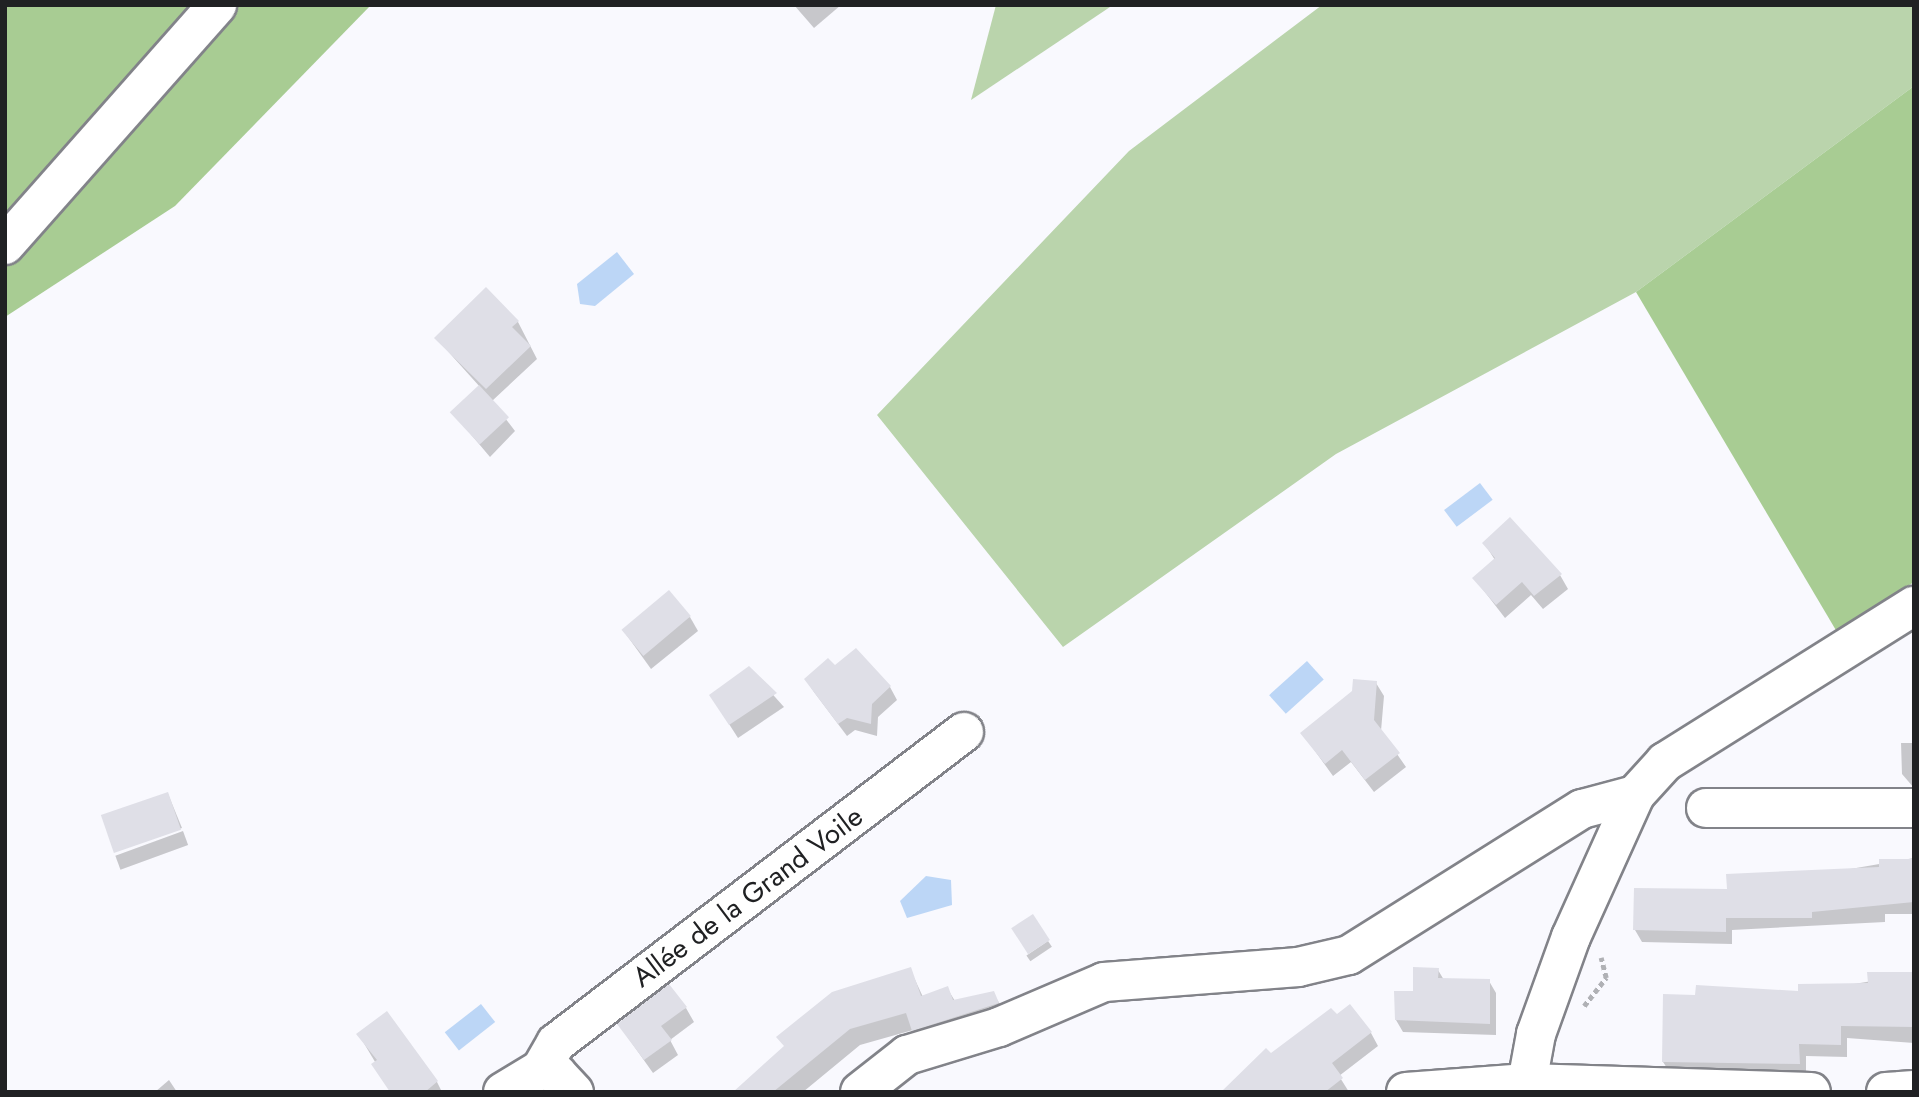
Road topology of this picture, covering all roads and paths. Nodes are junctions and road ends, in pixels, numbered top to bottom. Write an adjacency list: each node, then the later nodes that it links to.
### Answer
1 (217, 5): 2 (street)
2 (5, 245)
3 (1914, 606): 5 (street)
4 (964, 732): 8 (street, Allée de la Grand Voile)
5 (1635, 795): 9 (street); 13 (street)
6 (1706, 808): 7 (street)
7 (1914, 808)
8 (541, 1069): 11 (street, Allée de la Grand Voile); 12 (street)
9 (1549, 1087): 14 (street); 15 (street)
10 (1914, 1090): 16 (street)
11 (503, 1092)
12 (574, 1092)
13 (860, 1092)
14 (1406, 1092)
15 (1811, 1092)
16 (1886, 1092)

